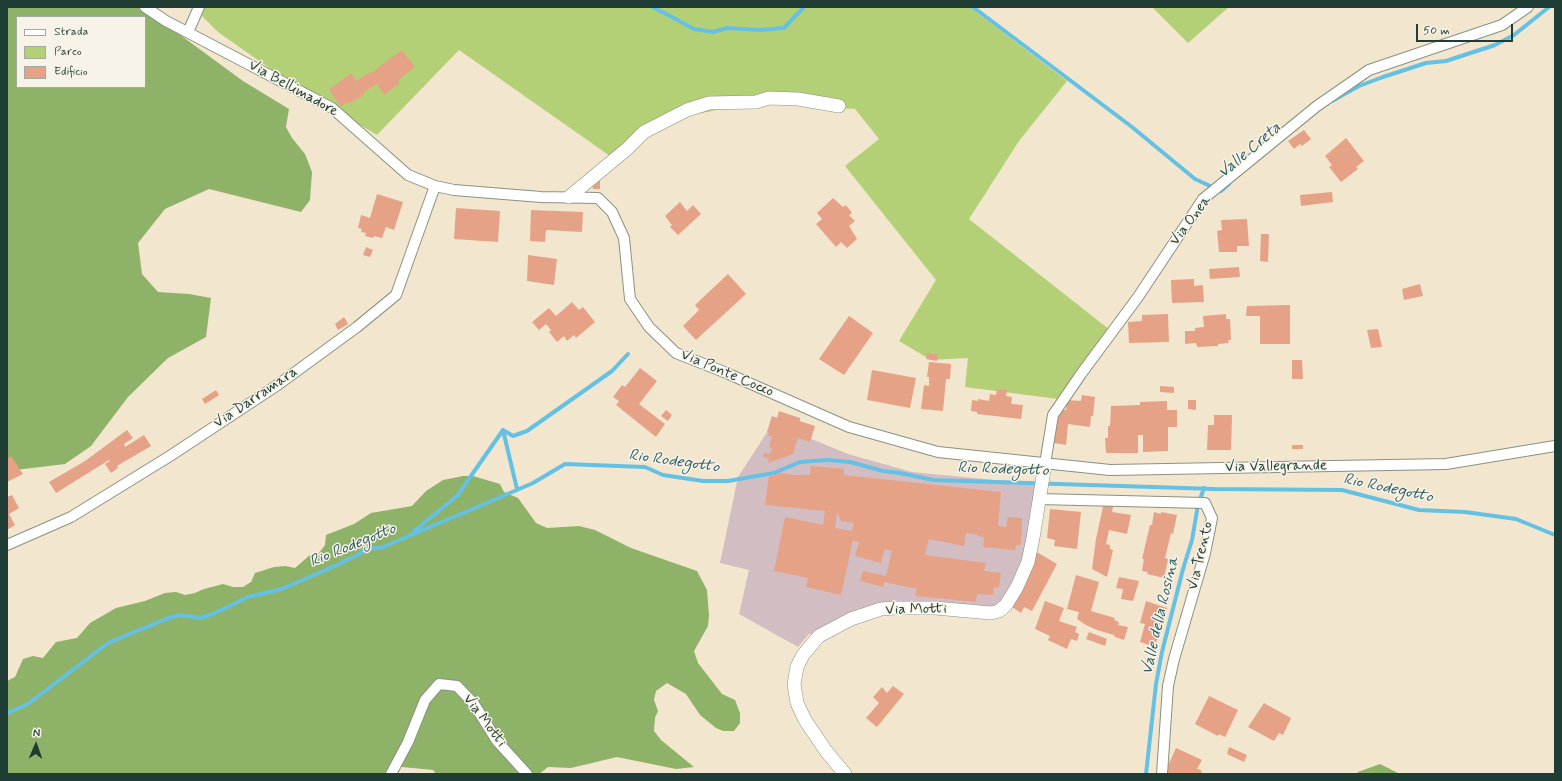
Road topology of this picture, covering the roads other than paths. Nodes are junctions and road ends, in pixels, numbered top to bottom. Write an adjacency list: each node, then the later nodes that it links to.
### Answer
1 (145, 7): 4 (street, Via Bellimadore)
2 (199, 7): 4 (street)
3 (1528, 7): 10 (street, Via Onea)
4 (188, 32): 6 (street, Via Bellimadore)
5 (838, 106): 8 (street)
6 (435, 186): 7 (street, Via Bellimadore); 12 (street, Via Darramara)
7 (454, 190): 8 (street, Via Ponte Cocco)
8 (569, 198): 10 (street, Via Ponte Cocco)
9 (1555, 446): 10 (street, Via Vallegrande)
10 (1044, 469): 11 (street, Via Motti)
11 (1039, 496): 15 (street, Via Motti); 16 (street, Via Trento)
12 (7, 545)
13 (391, 774): 14 (street, Via Motti)
14 (527, 774)
15 (844, 774)
16 (1162, 774)

